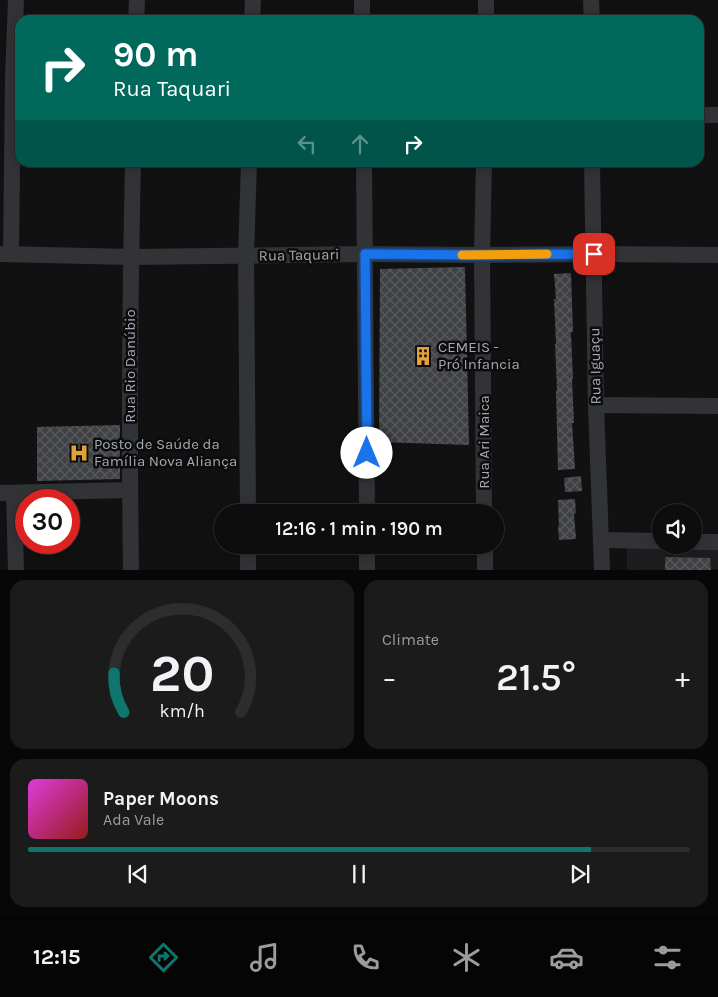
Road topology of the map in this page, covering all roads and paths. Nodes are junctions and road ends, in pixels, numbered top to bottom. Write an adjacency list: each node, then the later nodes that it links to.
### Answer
1 (16, 0): 12 (street)
2 (137, 0): 7 (street)
3 (252, 0): 8 (street)
4 (362, 0): 9 (street)
5 (486, 0): 10 (street)
6 (591, 0): 11 (street)
7 (136, 15)
8 (252, 15)
9 (362, 15)
10 (486, 15)
11 (592, 15)
12 (7, 78): 20 (street)
13 (704, 115): 14 (street)
14 (718, 115)
15 (133, 167): 26 (street, Rua Rio Danúbio)
16 (249, 167): 23 (street)
17 (364, 167): 21 (street)
18 (484, 167): 24 (street, Rua Ari Maica)
19 (592, 167): 22 (street, Rua Iguaçu)
20 (6, 254): 26 (street, Rua Taquari)
21 (365, 254): 23 (street, Rua Taquari); 24 (street, Rua Taquari); 32 (street)
22 (594, 254): 24 (street, Rua Taquari); 25 (street, Rua Taquari); 27 (street, Rua Iguaçu)
23 (246, 255): 26 (street, Rua Taquari); 31 (street)
24 (482, 255): 33 (street, Rua Ari Maica)
25 (718, 255)
26 (131, 256): 29 (street, Rua Rio Danúbio)
27 (596, 405): 28 (street); 34 (street, Rua Iguaçu)
28 (718, 406)
29 (130, 490): 30 (street); 42 (street, Rua Rio Danúbio)
30 (7, 493): 41 (street)
31 (248, 504)
32 (367, 504)
33 (484, 504)
34 (601, 540): 35 (street); 46 (street, Rua Iguaçu)
35 (652, 541)
36 (702, 542): 37 (street)
37 (718, 542)
38 (248, 554): 43 (street)
39 (367, 554): 44 (street)
40 (485, 554): 45 (street)
41 (16, 570)
42 (131, 570)
43 (248, 570)
44 (367, 570)
45 (485, 570)
46 (602, 570)

